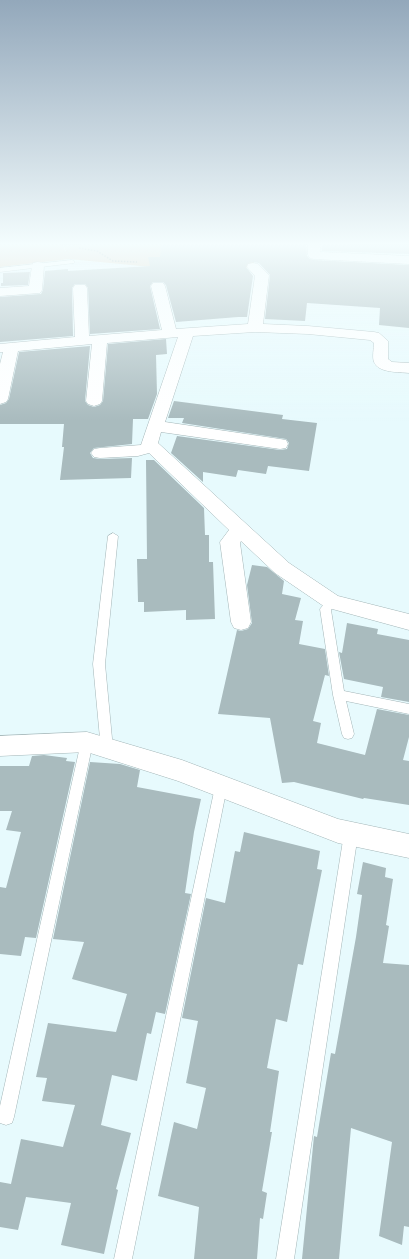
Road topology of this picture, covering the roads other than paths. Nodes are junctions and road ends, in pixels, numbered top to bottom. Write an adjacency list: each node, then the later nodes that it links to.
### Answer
1 (81, 303): 8 (street)
2 (162, 303): 6 (street)
3 (258, 303): 4 (street)
4 (255, 328): 5 (street); 10 (street)
5 (187, 332): 6 (street); 13 (street)
6 (170, 334): 7 (street)
7 (100, 339): 8 (street); 12 (street)
8 (82, 340): 9 (street)
9 (5, 348): 11 (street)
10 (409, 368)
11 (0, 399)
12 (94, 401)
13 (155, 426): 14 (street); 15 (street)
14 (280, 444)
15 (152, 447): 16 (street); 17 (street)
16 (100, 453)
17 (239, 530): 19 (street); 20 (street)
18 (113, 536): 26 (lane)
19 (332, 602): 21 (street); 22 (lane)
20 (241, 622)
21 (409, 622)
22 (339, 695): 23 (lane); 24 (lane)
23 (409, 709)
24 (348, 734)
25 (0, 746): 26 (street)
26 (97, 746): 27 (street); 30 (lane)
27 (221, 787): 28 (street); 31 (lane)
28 (351, 834): 29 (street); 32 (lane)
29 (409, 846)
30 (6, 1117)
31 (123, 1259)
32 (285, 1259)

